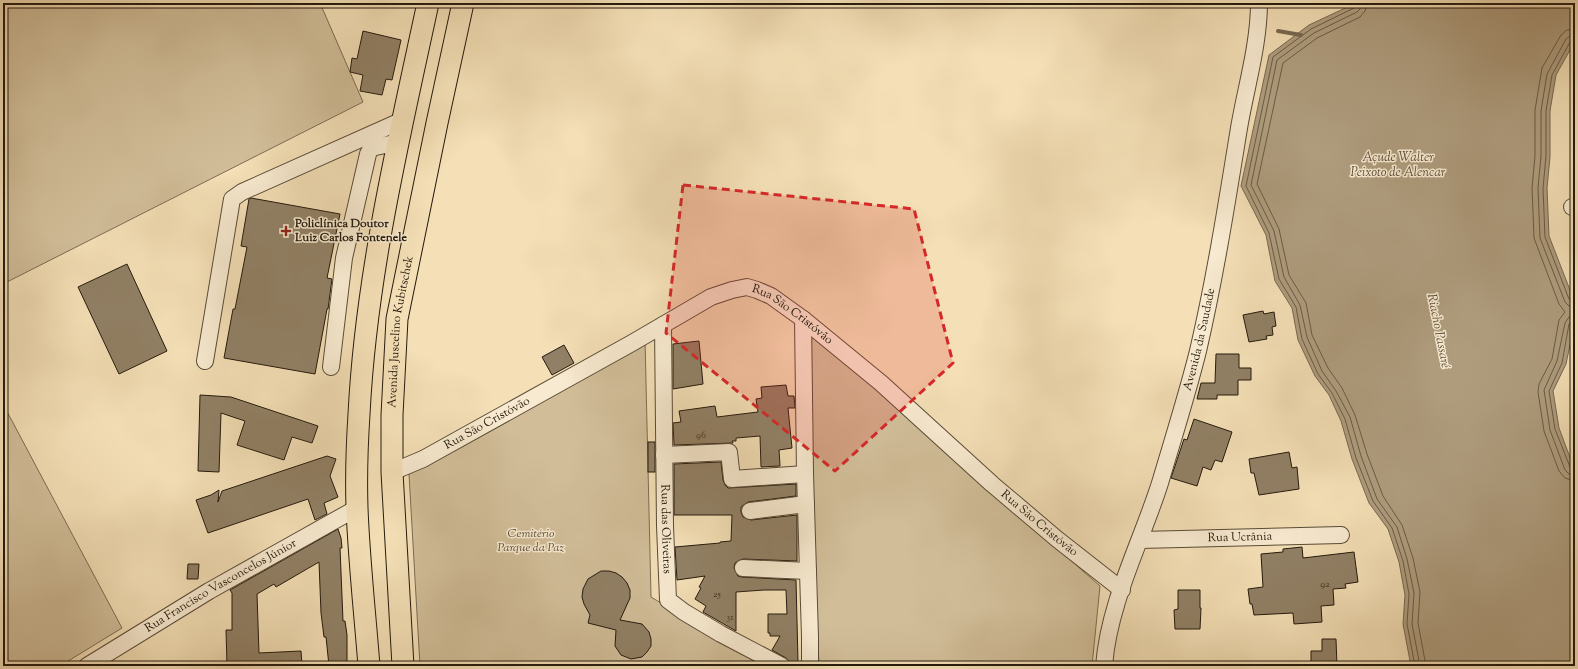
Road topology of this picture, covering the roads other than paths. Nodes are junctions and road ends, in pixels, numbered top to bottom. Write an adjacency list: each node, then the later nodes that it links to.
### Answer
1 (428, 3): 4 (main road)
2 (463, 3): 11 (main road, Avenida Juscelino Kubitschek)
3 (1259, 3): 19 (street, Avenida da Saudade)
4 (403, 120): 5 (main road); 8 (street)
5 (399, 142): 9 (street); 10 (main road)
6 (803, 319): 7 (street, Rua São Cristóvão); 14 (street); 22 (street, Rua São Cristóvão)
7 (663, 325): 12 (street, Rua das Oliveiras); 13 (street, Rua São Cristóvão)
8 (205, 361)
9 (331, 367)
10 (359, 414): 11 (main road); 16 (main road)
11 (392, 415): 13 (main road, Avenida Juscelino Kubitschek)
12 (664, 455): 14 (street); 26 (street, Rua das Oliveiras)
13 (392, 472): 25 (main road, Avenida Juscelino Kubitschek)
14 (805, 474): 15 (street)
15 (806, 504): 17 (street); 21 (street)
16 (357, 508): 23 (street, Rua Francisco Vasconcelos Júnior); 24 (main road)
17 (750, 511)
18 (1341, 535): 19 (street, Rua Ucrânia)
19 (1140, 540): 22 (street, Avenida da Saudade)
20 (743, 568): 21 (street)
21 (808, 571): 27 (street)
22 (1122, 590): 28 (street, Avenida da Saudade)
23 (87, 666)
24 (369, 666)
25 (403, 666)
26 (782, 666)
27 (808, 666)
28 (1104, 666)

